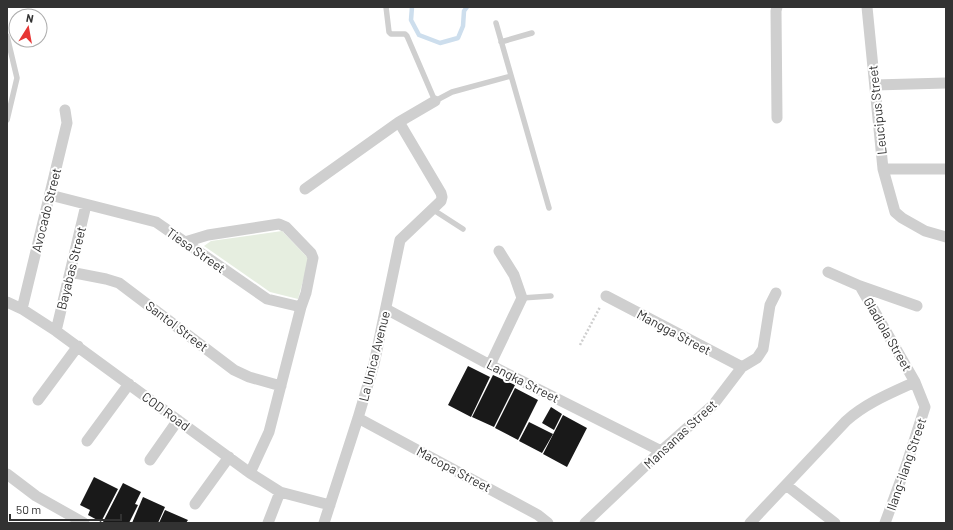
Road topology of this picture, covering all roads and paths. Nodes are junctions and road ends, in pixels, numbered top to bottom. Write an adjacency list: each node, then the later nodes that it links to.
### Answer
1 (386, 7): 11 (lane)
2 (777, 7): 13 (street)
3 (867, 7): 10 (street, Leucipus Street)
4 (496, 23): 7 (lane)
5 (532, 33): 7 (lane)
6 (7, 36): 14 (lane)
7 (501, 42): 8 (lane)
8 (511, 76): 11 (lane); 21 (lane)
9 (946, 83): 10 (street)
10 (875, 85): 16 (street, Leucipus Street)
11 (435, 101): 15 (street)
12 (65, 110): 19 (street, Avocado Street)
13 (777, 118)
14 (7, 120)
15 (399, 122): 18 (street); 22 (street, La Unica Avenue)
16 (883, 169): 17 (street); 24 (street, Leucipus Street)
17 (946, 169)
18 (305, 189)
19 (50, 195): 20 (street, Tiesa Street); 37 (street, Avocado Street)
20 (86, 205): 25 (street, Tiesa Street); 27 (street, Bayabas Street)
21 (549, 208)
22 (432, 210): 23 (lane); 38 (street, La Unica Avenue)
23 (462, 229)
24 (946, 237)
25 (185, 242): 36 (street, Tiesa Street); 36 (street)
26 (499, 251): 33 (street)
27 (70, 272): 39 (street, Bayabas Street); 46 (street, Santol Street)
28 (828, 272): 29 (street, Gladiola Street)
29 (860, 286): 35 (street, Gladiola Street); 44 (street, Gladiola Street)
30 (776, 294): 43 (street, Mansanas Street)
31 (551, 296): 33 (lane)
32 (606, 296): 40 (path); 43 (street, Mangga Street)
33 (522, 298): 42 (street)
34 (7, 302): 37 (street, COD Road)
35 (917, 306)
36 (301, 307): 46 (street)
37 (22, 309): 39 (street, COD Road)
38 (386, 310): 42 (street, Langka Street); 48 (street, La Unica Avenue)
39 (56, 330): 41 (street, COD Road)
40 (580, 345)
41 (78, 346): 45 (street, COD Road); 47 (street)
42 (490, 364): 51 (street, Langka Street)
43 (742, 367): 51 (street, Mansanas Street)
44 (915, 382): 56 (street); 67 (street, Ilang-ilang Street)
45 (129, 384): 49 (street, COD Road); 50 (street)
46 (281, 386): 54 (street)
47 (38, 400)
48 (358, 418): 59 (street, La Unica Avenue); 63 (street, Macopa Street)
49 (178, 420): 52 (street, COD Road); 53 (street)
50 (87, 441)
51 (661, 451): 64 (street, Mansanas Street)
52 (229, 457): 54 (street, COD Road); 58 (street)
53 (150, 460)
54 (250, 473): 57 (street, COD Road)
55 (7, 474): 60 (street)
56 (786, 485): 65 (street); 66 (street)
57 (280, 492): 59 (street, COD Road); 61 (street)
58 (195, 504)
59 (330, 505): 62 (street, La Unica Avenue)
60 (84, 523)
61 (268, 523)
62 (324, 523)
63 (548, 523)
64 (585, 523)
65 (750, 523)
66 (835, 523)
67 (885, 523)

